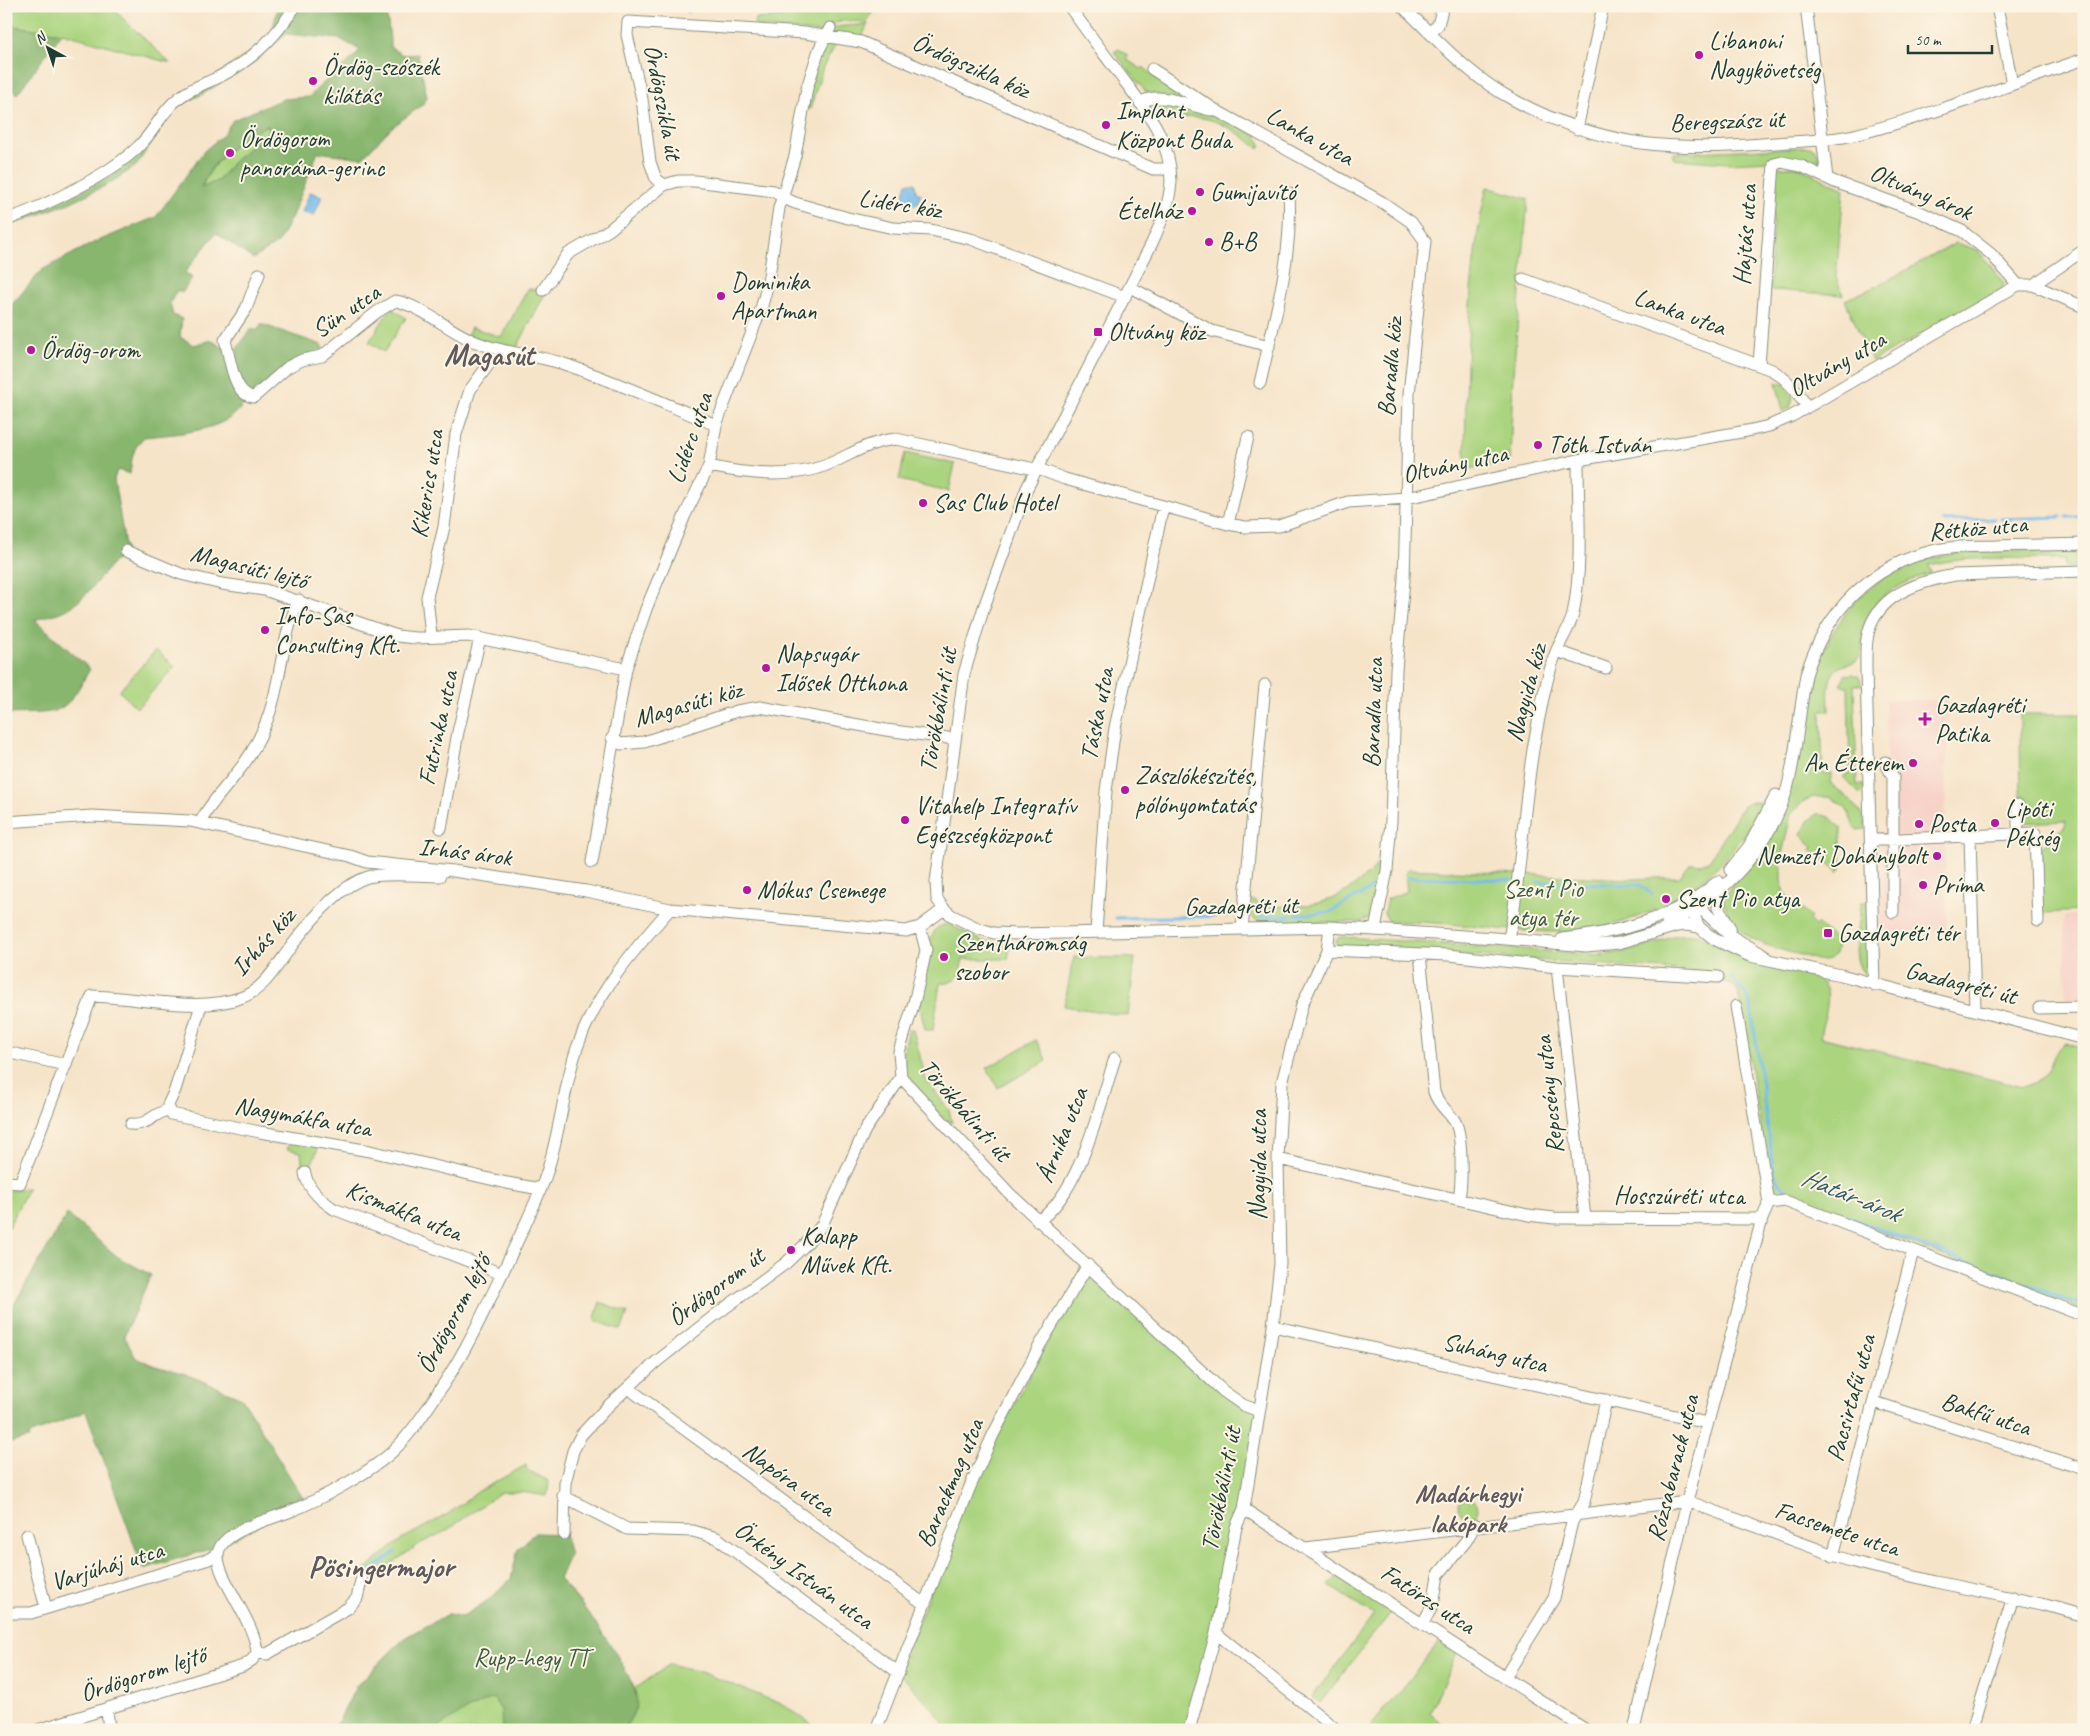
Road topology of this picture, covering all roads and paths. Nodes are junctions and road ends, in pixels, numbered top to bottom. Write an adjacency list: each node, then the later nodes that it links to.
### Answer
1 (295, 6): 23 (street)
2 (1069, 6): 14 (street, Törökbálinti út)
3 (1402, 6): 10 (street, Beregszász út)
4 (1443, 6): 10 (street)
5 (1603, 6): 16 (street)
6 (1806, 6): 17 (street)
7 (1997, 6): 13 (street)
8 (628, 22): 9 (street, Ördögszikla köz); 20 (street, Ördögszikla út)
9 (827, 31): 18 (street, Ördögszikla köz); 22 (street, Lidérc utca)
10 (1430, 32): 16 (street, Beregszász út)
11 (2084, 59): 13 (street, Beregszász út)
12 (1152, 69): 15 (street, Lanka utca)
13 (2012, 84): 17 (street, Beregszász út)
14 (1140, 103): 15 (street, Lanka utca); 18 (street, Törökbálinti út)
15 (1217, 111): 24 (street, Lanka utca)
16 (1577, 128): 17 (street, Beregszász út)
17 (1823, 140): 19 (street)
18 (1170, 169): 31 (street, Törökbálinti út)
19 (1826, 178): 29 (street, Oltvány árok); 35 (street, Hajtás utca)
20 (664, 185): 22 (street, Lidérc köz); 30 (street)
21 (1289, 193): 33 (street)
22 (782, 197): 31 (street, Lidérc köz); 38 (street, Lidérc utca)
23 (6, 220)
24 (1425, 241): 43 (street, Baradla köz)
25 (2084, 250): 28 (street)
26 (259, 274): 34 (street, Sün utca)
27 (1523, 279): 35 (street, Lanka utca)
28 (2033, 285): 29 (street, Oltvány utca); 32 (street)
29 (2018, 286): 37 (street, Oltvány utca)
30 (543, 290)
31 (1127, 292): 33 (street, Lidérc köz); 42 (street, Törökbálinti út)
32 (2084, 308)
33 (1268, 346): 36 (street)
34 (503, 352): 38 (street, Sün utca); 50 (street, Kikerics utca)
35 (1759, 365): 37 (street, Lanka utca)
36 (1260, 383)
37 (1807, 407): 40 (street, Oltvány utca)
38 (716, 425): 41 (street, Lidérc utca)
39 (1248, 437): 45 (street)
40 (1578, 460): 43 (street, Oltvány utca); 52 (street, Nagyida köz)
41 (709, 466): 42 (street); 54 (street, Lidérc utca)
42 (1036, 469): 44 (street, Oltvány utca); 57 (street, Törökbálinti út)
43 (1406, 498): 45 (street, Oltvány utca); 81 (street, Baradla utca)
44 (1163, 507): 45 (street, Oltvány utca); 82 (street, Táska utca)
45 (1228, 524)
46 (2084, 544): 58 (street, Rétköz utca)
47 (126, 551): 49 (street, Magasúti lejtő)
48 (2084, 572): 92 (street, Rétköz utca)
49 (299, 600): 50 (street, Magasúti lejtő); 62 (street)
50 (431, 636): 51 (street, Magasúti lejtő)
51 (480, 638): 54 (street, Magasúti lejtő); 64 (street, Futrinka utca)
52 (1557, 651): 53 (street); 84 (street, Nagyida köz)
53 (1606, 668)
54 (626, 669): 56 (street, Lidérc utca)
55 (1265, 685): 80 (street)
56 (612, 738): 57 (street, Magasúti köz); 69 (street, Lidérc utca)
57 (955, 739): 74 (street, Törökbálinti út)
58 (1793, 754): 71 (street, Rétköz utca); 72 (street, Rétköz utca)
59 (1885, 762): 68 (street)
60 (2018, 805): 63 (street)
61 (6, 822): 62 (street, Irhás árok)
62 (200, 822): 70 (street, Irhás árok)
63 (2018, 825)
64 (441, 828)
65 (1960, 829): 66 (street)
66 (1970, 837): 68 (street); 76 (street); 97 (street)
67 (1877, 840): 68 (street)
68 (1893, 840): 75 (street)
69 (592, 862)
70 (453, 871): 73 (street, Irhás árok); 93 (street, Irhás köz)
71 (1722, 888): 72 (street, Rétköz utca); 86 (street)
72 (1694, 906): 79 (street); 83 (street, Gazdagréti út); 85 (street, Gazdagréti út); 86 (street, Gazdagréti út)
73 (670, 909): 77 (street, Irhás árok); 108 (street, Ördögorom lejtő)
74 (944, 909): 77 (street); 82 (street, Gazdagréti út)
75 (1893, 912)
76 (2038, 920)
77 (920, 927): 102 (street, Törökbálinti út)
78 (1330, 927): 80 (street, Gazdagréti út); 81 (street, Gazdagréti út); 87 (street, Nagyida utca)
79 (1699, 927): 83 (street, Gazdagréti út); 89 (street, Gazdagréti út)
80 (1242, 929): 82 (street, Gazdagréti út)
81 (1375, 930): 84 (street, Gazdagréti út)
82 (1096, 932)
83 (1635, 938): 85 (street, Gazdagréti út)
84 (1509, 939): 85 (street, Gazdagréti út)
85 (1545, 942)
86 (1743, 943): 89 (street, Gazdagréti út)
87 (1327, 950): 88 (street); 105 (street, Nagyida utca)
88 (1420, 954): 90 (street); 109 (street)
89 (1769, 959): 92 (street, Gazdagréti út)
90 (1558, 967): 91 (street); 111 (street, Repcsény utca)
91 (1718, 977)
92 (1874, 985): 97 (street, Gazdagréti út)
93 (201, 1005): 101 (street, Irhás köz); 103 (street)
94 (1736, 1006): 110 (street)
95 (2084, 1007): 96 (street)
96 (2039, 1008)
97 (1975, 1010): 98 (street, Gazdagréti út)
98 (2084, 1039)
99 (6, 1052): 101 (street)
100 (1115, 1058): 113 (street, Árnika utca)
101 (66, 1065): 107 (street)
102 (901, 1077): 113 (street, Törökbálinti út); 119 (street, Ördögorom út)
103 (168, 1110): 104 (street); 108 (street, Nagymákfa utca)
104 (131, 1124)
105 (1278, 1160): 109 (street, Hosszúréti utca); 118 (street, Nagyida utca)
106 (304, 1173): 116 (street, Kismákfa utca)
107 (6, 1182)
108 (540, 1188): 116 (street, Ördögorom lejtő)
109 (1459, 1198): 111 (street, Hosszúréti utca)
110 (1769, 1203): 112 (street, Hosszúréti utca); 114 (street, Hosszúréti utca)
111 (1585, 1218): 112 (street, Hosszúréti utca)
112 (1762, 1219): 123 (street, Rózsabarack utca)
113 (1038, 1220): 115 (street, Törökbálinti út)
114 (1913, 1250): 117 (street, Hosszúréti utca); 121 (street, Pacsirtafű utca)
115 (1088, 1265): 122 (street, Törökbálinti út); 137 (street, Barackmag utca)
116 (502, 1274): 133 (street, Ördögorom lejtő)
117 (2084, 1316)
118 (1273, 1326): 120 (street, Suháng utca); 122 (street, Nagyida utca)
119 (628, 1388): 125 (street, Ördögorom út); 137 (street, Napóra utca)
120 (1606, 1400): 123 (street, Suháng utca); 128 (street)
121 (1874, 1402): 124 (street, Bakfű utca); 134 (street, Pacsirtafű utca)
122 (1259, 1411): 127 (street, Törökbálinti út)
123 (1707, 1423): 126 (street, Rózsabarack utca)
124 (2084, 1469)
125 (563, 1496): 130 (street, Ördögorom út); 144 (street, Örkény István utca)
126 (1687, 1501): 128 (street, Facsemete utca); 134 (street, Facsemete utca); 153 (street, Rózsabarack utca)
127 (1244, 1508): 132 (street, Fatörzs utca); 142 (street, Törökbálinti út)
128 (1577, 1514): 129 (street, Facsemete utca); 145 (street)
129 (1475, 1525): 132 (street, Facsemete utca); 141 (street)
130 (564, 1534)
131 (27, 1535): 138 (street)
132 (1306, 1548): 141 (street, Fatörzs utca)
133 (218, 1553): 138 (street, Varjúháj utca); 143 (street)
134 (1833, 1556): 136 (street, Facsemete utca)
135 (362, 1577): 143 (street, Ördögorom lejtő)
136 (2014, 1598): 140 (street, Facsemete utca); 154 (street)
137 (924, 1604): 144 (street, Barackmag utca)
138 (46, 1608): 139 (street, Varjúháj utca)
139 (6, 1612)
140 (2084, 1616)
141 (1423, 1623): 145 (street, Fatörzs utca)
142 (1216, 1633): 150 (street, Törökbálinti út); 151 (street)
143 (257, 1653): 146 (street, Ördögorom lejtő)
144 (899, 1673): 149 (street, Barackmag utca)
145 (1505, 1677): 152 (street, Fatörzs utca)
146 (107, 1710): 147 (street, Ördögorom lejtő); 148 (street)
147 (38, 1730)
148 (109, 1730)
149 (876, 1730)
150 (1189, 1730)
151 (1337, 1730)
152 (1586, 1730)
153 (1634, 1730)
154 (1972, 1730)

